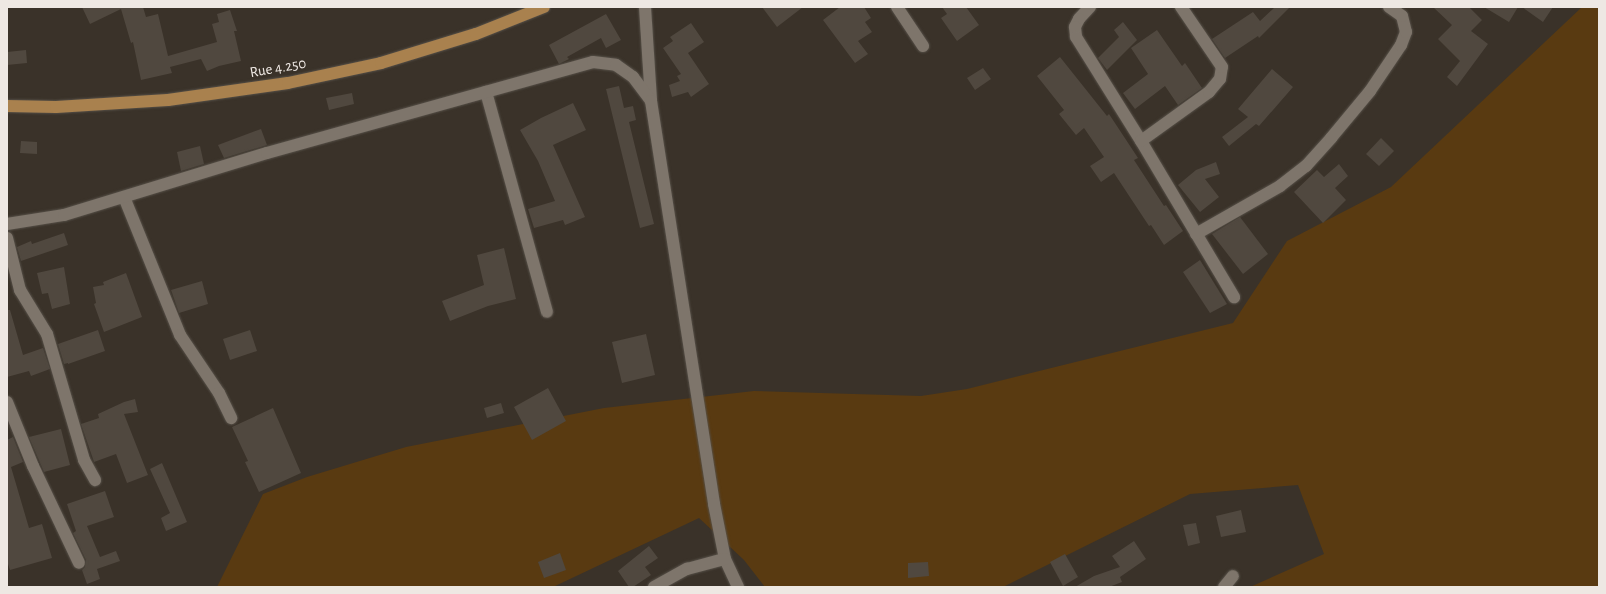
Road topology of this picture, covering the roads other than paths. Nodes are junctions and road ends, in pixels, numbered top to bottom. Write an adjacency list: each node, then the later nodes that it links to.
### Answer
1 (544, 7): 10 (main road, Rue 4.250)
2 (645, 7): 9 (street)
3 (897, 7): 7 (street)
4 (1090, 7): 11 (street)
5 (1181, 7): 11 (street)
6 (1389, 7): 14 (street)
7 (923, 46)
8 (486, 92): 9 (street); 12 (street); 17 (street)
9 (651, 101): 21 (street)
10 (7, 106)
11 (1142, 141): 14 (street)
12 (124, 197): 13 (street); 19 (street)
13 (7, 224)
14 (1196, 234): 16 (street)
15 (7, 238): 20 (street)
16 (1234, 297)
17 (547, 312)
18 (7, 402): 22 (street)
19 (231, 418)
20 (95, 480)
21 (725, 559): 24 (street); 25 (street)
22 (79, 564)
23 (1233, 576): 26 (street)
24 (654, 587)
25 (738, 587)
26 (1224, 587)

